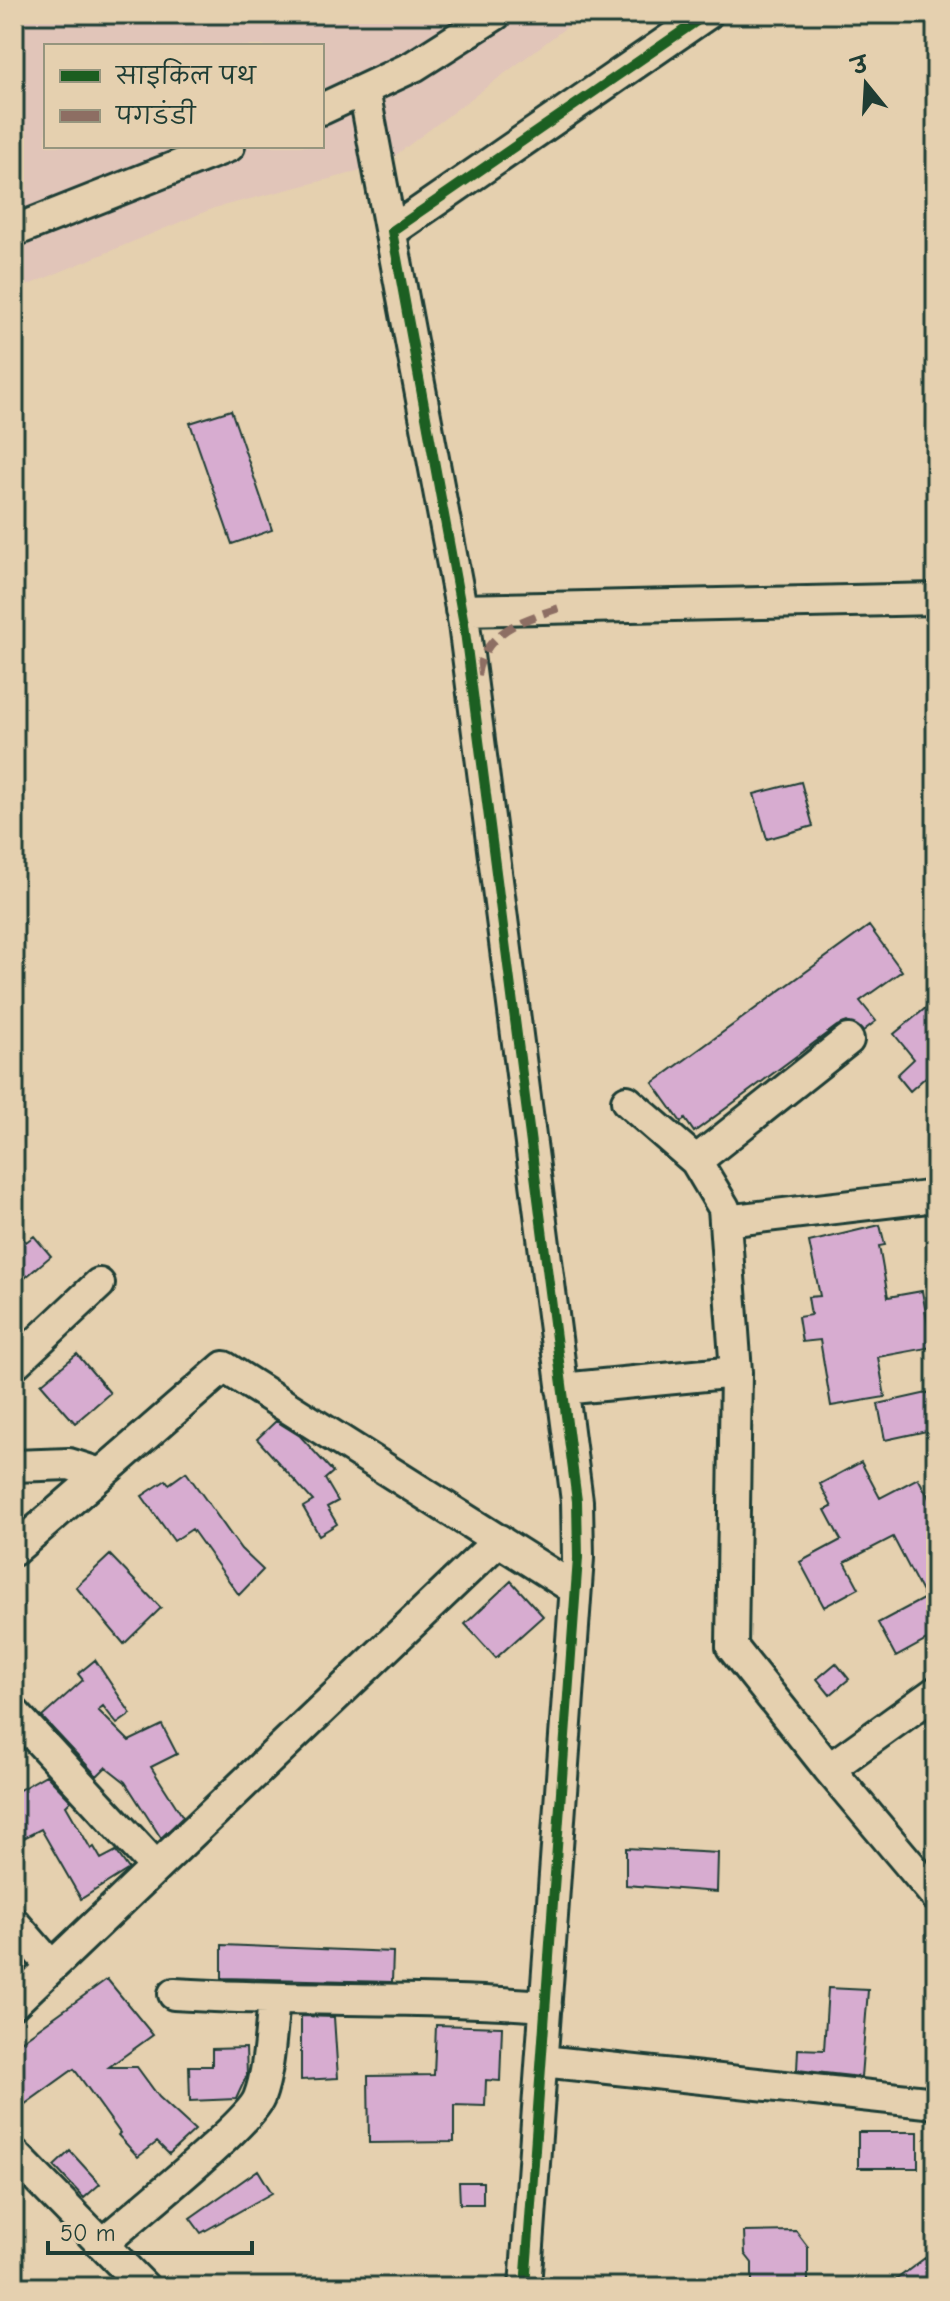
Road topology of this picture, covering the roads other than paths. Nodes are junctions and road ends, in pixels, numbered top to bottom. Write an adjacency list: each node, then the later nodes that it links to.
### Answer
1 (496, 14): 3 (street)
2 (707, 14): 7 (street)
3 (364, 90): 4 (street); 7 (street)
4 (324, 108)
5 (224, 148): 6 (street)
6 (14, 231)
7 (392, 231): 9 (street)
8 (936, 599): 9 (street)
9 (461, 610): 18 (street)
10 (848, 1040): 12 (street)
11 (627, 1101): 12 (street)
12 (696, 1161): 14 (street)
13 (936, 1196): 14 (street)
14 (725, 1221): 17 (street)
15 (99, 1284): 16 (street)
16 (14, 1364)
17 (736, 1372): 18 (street); 26 (street)
18 (562, 1389): 23 (street)
19 (14, 1466): 20 (street)
20 (101, 1474): 21 (street); 22 (street)
21 (499, 1540): 23 (street); 27 (street)
22 (14, 1550)
23 (575, 1589): 34 (street)
24 (936, 1692): 26 (street)
25 (14, 1713): 27 (street)
26 (829, 1769): 28 (street)
27 (156, 1867): 30 (street)
28 (936, 1896)
29 (14, 1923): 30 (street)
30 (52, 1967): 33 (street)
31 (174, 1994): 32 (street)
32 (274, 2001): 34 (street); 38 (street)
33 (14, 2003)
34 (546, 2006): 35 (street)
35 (542, 2061): 36 (street); 40 (street)
36 (936, 2103)
37 (14, 2154): 38 (street)
38 (102, 2244): 39 (street)
39 (144, 2287)
40 (525, 2287)

